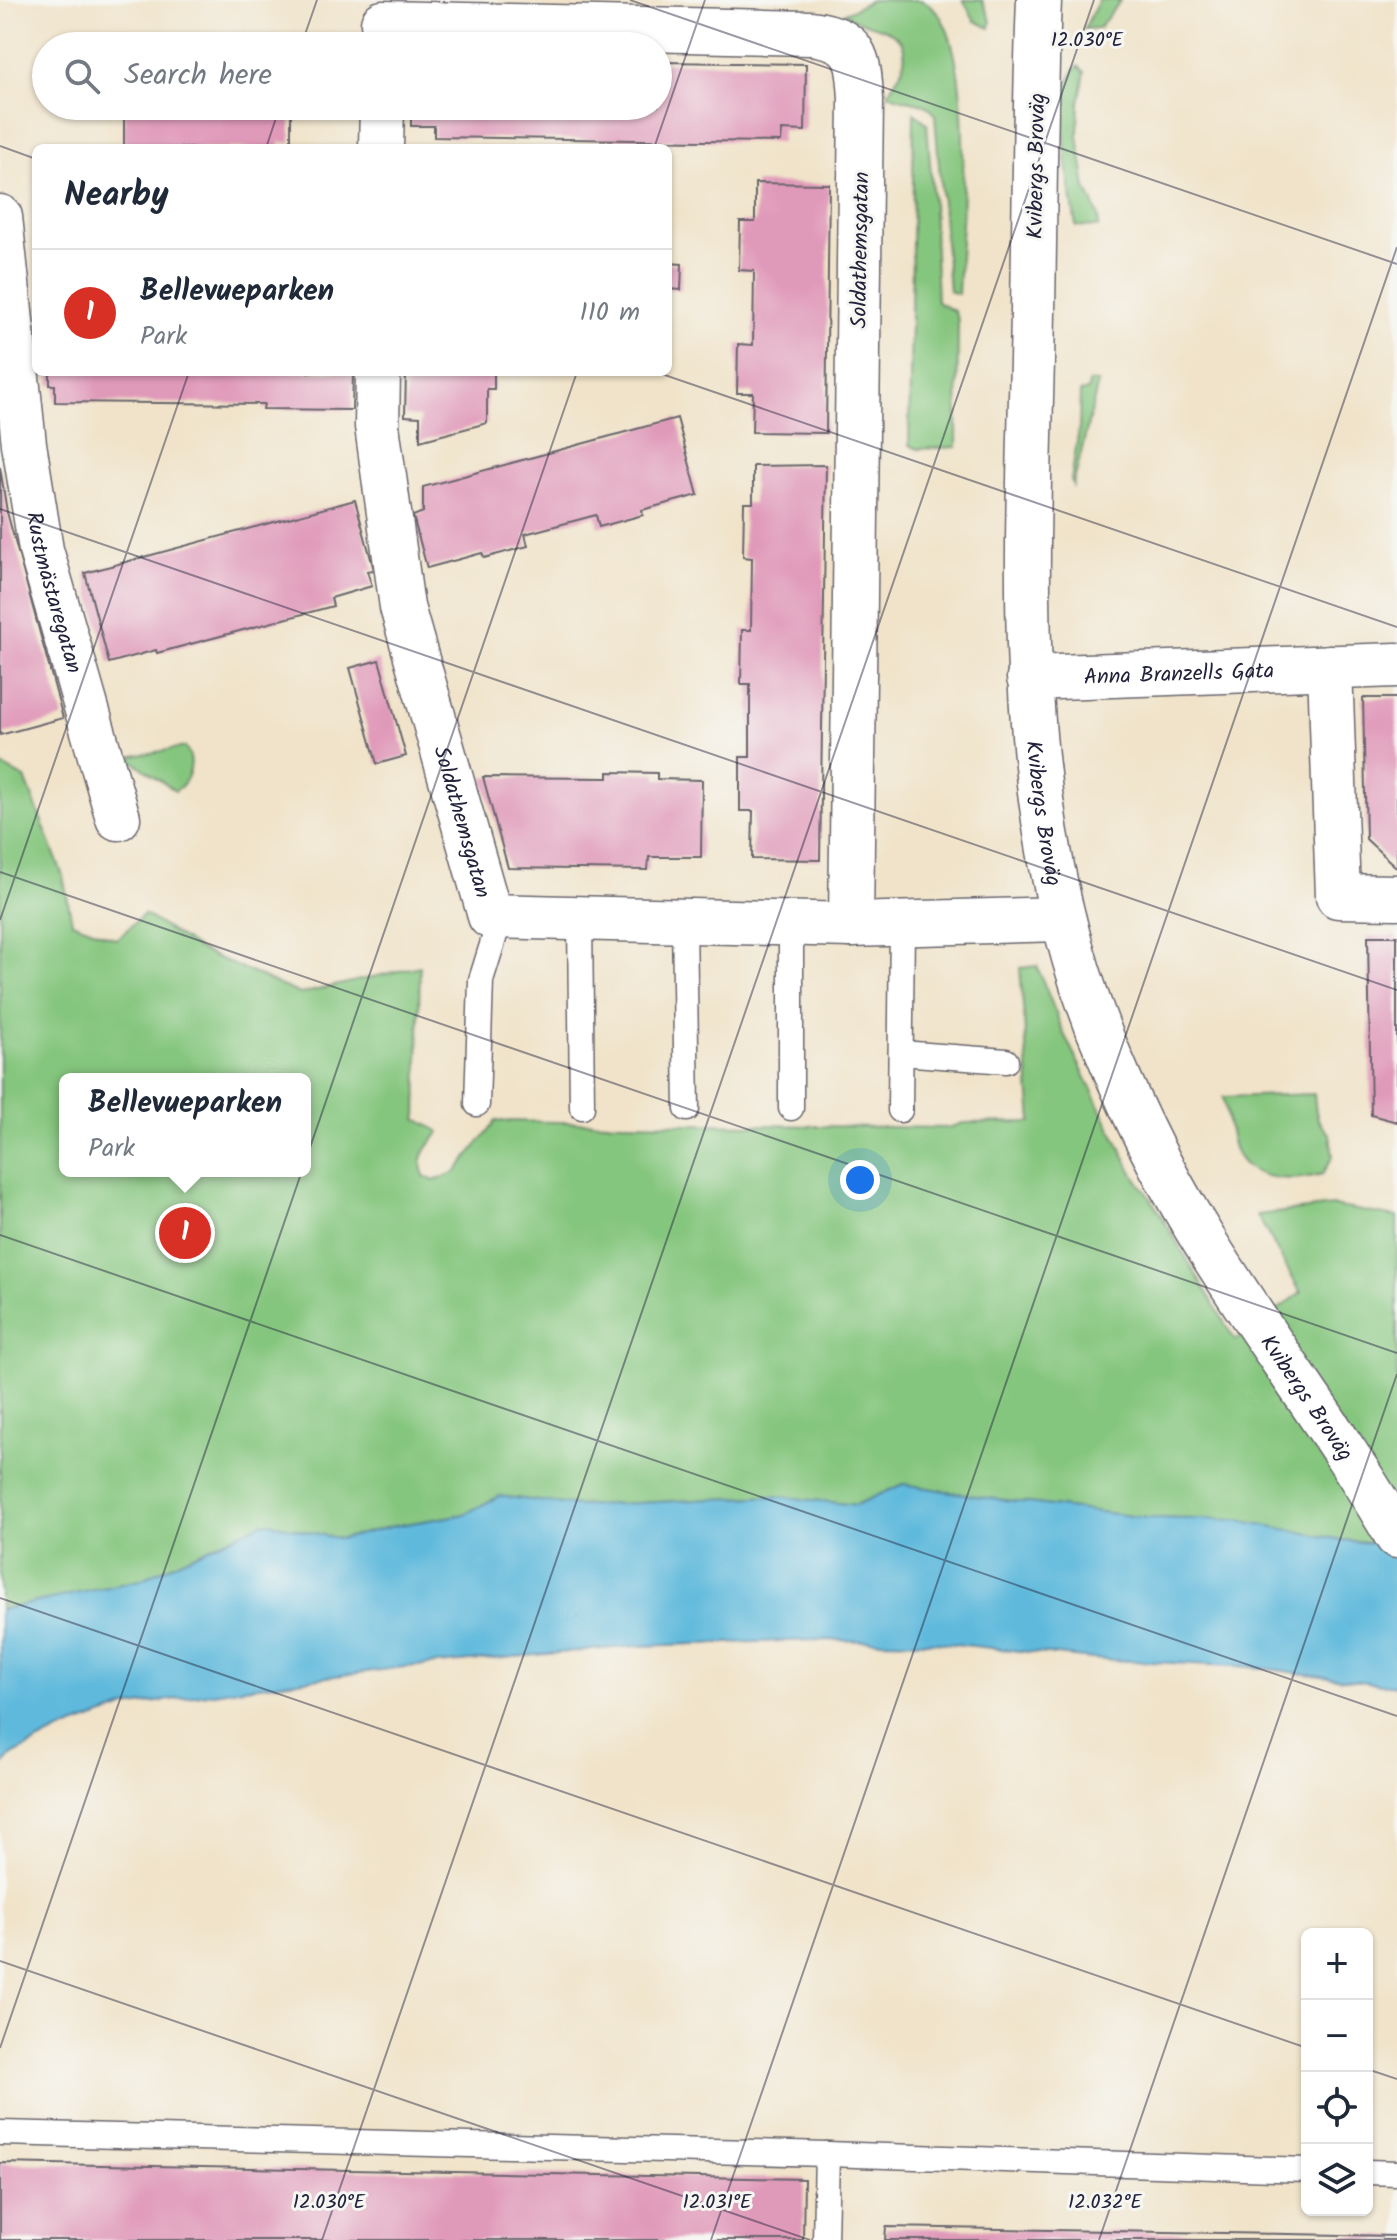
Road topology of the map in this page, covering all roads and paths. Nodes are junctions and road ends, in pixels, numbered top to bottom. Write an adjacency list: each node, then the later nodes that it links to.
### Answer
1 (1039, 0): 10 (street, Kvibergs Broväg)
2 (383, 23): 18 (street, Soldathemsgatan)
3 (382, 120): 4 (street)
4 (381, 144)
5 (0, 217): 6 (street, Rustmästaregatan)
6 (23, 300): 11 (street, Rustmästaregatan)
7 (378, 376): 13 (street, Soldathemsgatan)
8 (1397, 665): 9 (street, Anna Branzells Gata)
9 (1330, 667): 10 (street, Anna Branzells Gata); 12 (street)
10 (1029, 678): 15 (street, Kvibergs Broväg)
11 (118, 818)
12 (1397, 897)
13 (501, 916): 14 (street, Soldathemsgatan); 22 (lane)
14 (580, 918): 16 (street, Soldathemsgatan); 23 (lane)
15 (1063, 919): 19 (street, Soldathemsgatan); 27 (street, Kvibergs Broväg)
16 (684, 921): 17 (street, Soldathemsgatan); 25 (lane)
17 (791, 923): 18 (street, Soldathemsgatan); 24 (lane)
18 (851, 925): 19 (street, Soldathemsgatan)
19 (902, 925): 20 (lane)
20 (901, 1053): 21 (lane); 26 (lane)
21 (1006, 1061)
22 (477, 1104)
23 (582, 1107)
24 (791, 1108)
25 (687, 1109)
26 (900, 1110)
27 (1397, 1536)
28 (0, 2133): 29 (lane)
29 (827, 2154): 30 (lane); 33 (lane)
30 (1301, 2170)
31 (1373, 2172): 32 (lane)
32 (1397, 2173)
33 (825, 2240)

